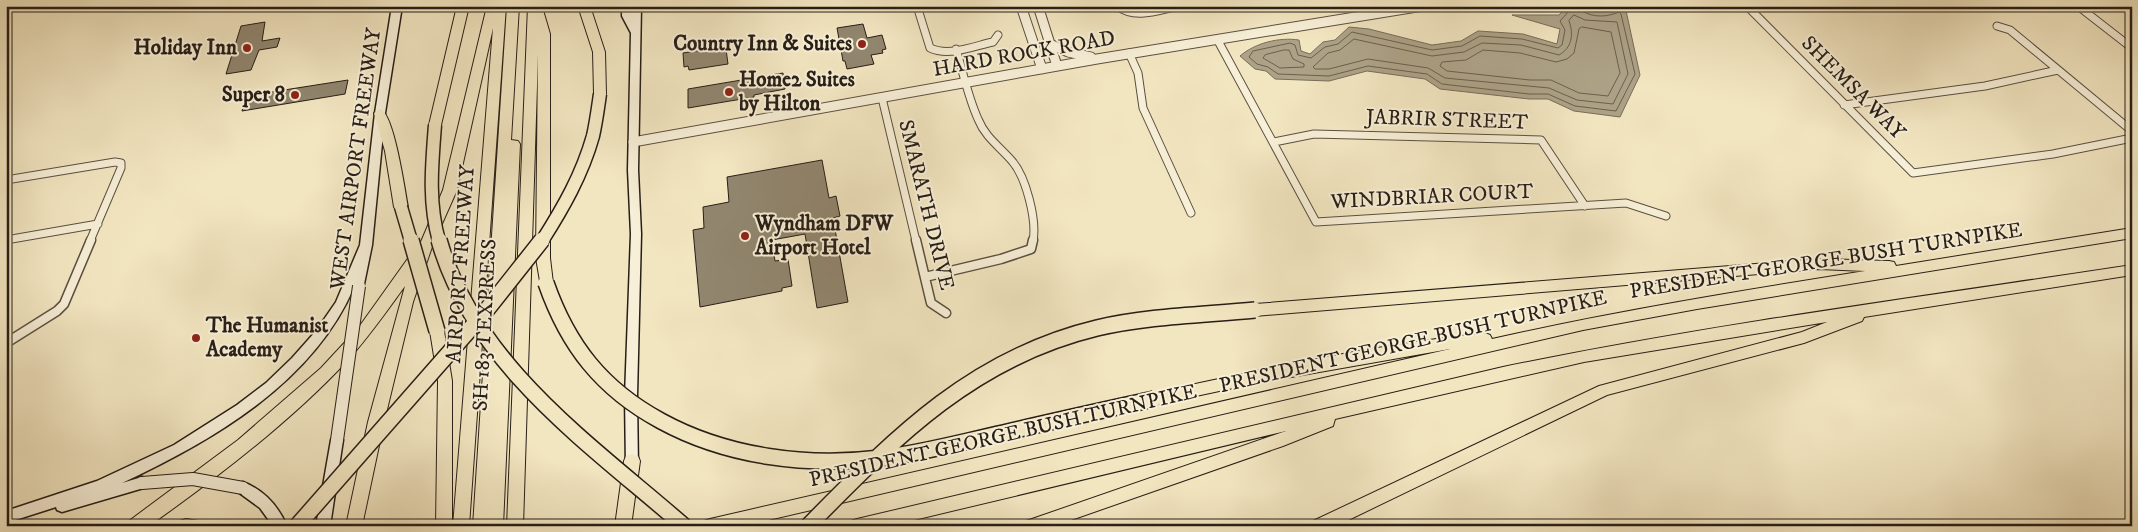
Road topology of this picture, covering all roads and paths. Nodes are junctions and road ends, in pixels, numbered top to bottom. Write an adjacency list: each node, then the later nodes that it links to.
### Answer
1 (10, 6): 21 (street)
2 (397, 6): 37 (main road, WEST AIRPORT FREEWAY)
3 (463, 6): 77 (highway, bridge)
4 (493, 6): 51 (highway)
5 (500, 6): 71 (highway, AIRPORT FREEWAY)
6 (513, 6): 72 (highway, SH 183 TEXPRESS)
7 (521, 6): 73 (highway, SH 183 TEXPRESS)
8 (536, 6): 58 (highway, bridge); 74 (highway)
9 (584, 6): 67 (highway, bridge)
10 (627, 6): 23 (main road)
11 (636, 6): 23 (main road)
12 (917, 6): 28 (street)
13 (1021, 6): 32 (street)
14 (1038, 6): 26 (street)
15 (1117, 6): 16 (street)
16 (1179, 6)
17 (1423, 6): 20 (street, HARD ROCK ROAD)
18 (1747, 6): 36 (street, SHEMSA WAY)
19 (2078, 6): 27 (street)
20 (1402, 8): 25 (street, HARD ROCK ROAD)
21 (6, 12)
22 (1997, 26): 33 (street)
23 (636, 34): 40 (main road)
24 (998, 35): 28 (street)
25 (1217, 39): 29 (street, HARD ROCK ROAD); 41 (street, WINDBRIAR COURT)
26 (1050, 44): 30 (street); 31 (street)
27 (2132, 48)
28 (956, 49): 34 (street)
29 (1129, 53): 30 (street, HARD ROCK ROAD); 44 (street)
30 (1097, 58): 31 (street, HARD ROCK ROAD)
31 (1056, 66): 32 (street, HARD ROCK ROAD)
32 (1042, 69): 34 (street, HARD ROCK ROAD)
33 (2058, 70): 36 (street); 38 (street)
34 (966, 82): 35 (street, HARD ROCK ROAD); 55 (street)
35 (882, 98): 40 (street, HARD ROCK ROAD); 55 (street, SMARATH DRIVE)
36 (1844, 105): 39 (street, SHEMSA WAY)
37 (380, 113): 52 (main road, WEST AIRPORT FREEWAY); 70 (highway, bridge)
38 (2132, 131)
39 (2132, 138)
40 (633, 142): 61 (main road)
41 (1274, 142): 43 (street, JABRIR STREET); 43 (street, WINDBRIAR COURT)
42 (6, 180): 46 (street)
43 (1585, 206): 45 (street, WINDBRIAR COURT)
44 (1191, 213)
45 (1666, 216)
46 (98, 224): 50 (street); 59 (street)
47 (2132, 229): 49 (highway)
48 (2132, 233): 49 (highway, PRESIDENT GEORGE BUSH TURNPIKE)
49 (2112, 236): 53 (highway, PRESIDENT GEORGE BUSH TURNPIKE)
50 (6, 240)
51 (426, 244): 63 (highway); 69 (highway)
52 (366, 245): 62 (main road); 68 (main road, WEST AIRPORT FREEWAY, bridge)
53 (1927, 266): 58 (highway, PRESIDENT GEORGE BUSH TURNPIKE); 79 (highway, bridge)
54 (2132, 270): 56 (highway)
55 (925, 277): 57 (street, SMARATH DRIVE)
56 (1886, 307): 60 (highway); 82 (highway)
57 (946, 313)
58 (1535, 335): 78 (highway, PRESIDENT GEORGE BUSH TURNPIKE, bridge)
59 (6, 343)
60 (1371, 404): 80 (highway); 81 (highway)
61 (632, 461): 75 (highway); 76 (main road)
62 (6, 517): 66 (main road, bridge)
63 (135, 526)
64 (186, 526): 65 (highway)
65 (192, 526)
66 (280, 526)
67 (297, 526)
68 (323, 526)
69 (354, 526)
70 (444, 526)
71 (461, 526)
72 (481, 526)
73 (495, 526)
74 (515, 526)
75 (624, 526)
76 (631, 526)
77 (684, 526)
78 (710, 526)
79 (808, 526)
80 (857, 526)
81 (1032, 526)
82 (1318, 526)

